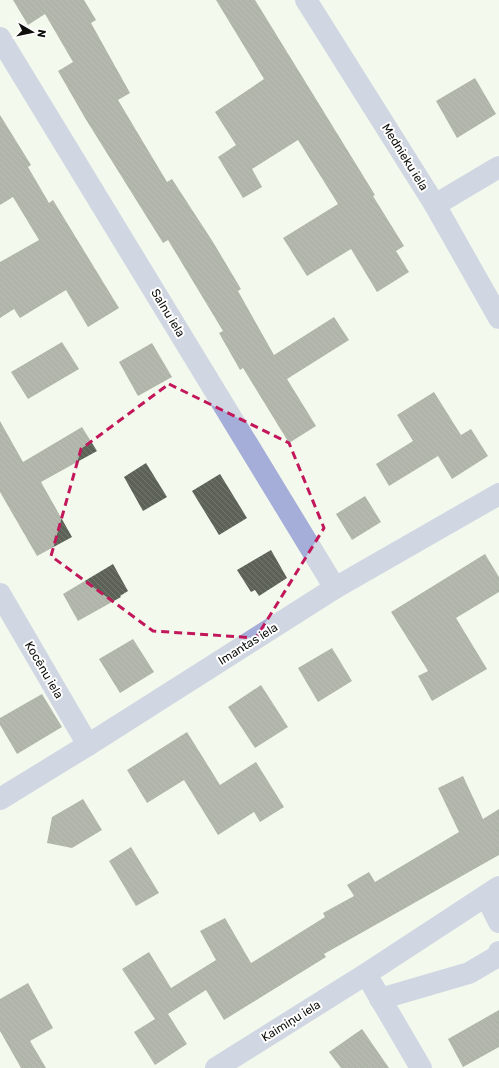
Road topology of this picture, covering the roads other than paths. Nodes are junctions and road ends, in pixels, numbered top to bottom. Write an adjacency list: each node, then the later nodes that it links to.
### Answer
1 (306, 0): 4 (street, Mednieku iela)
2 (0, 38): 7 (street, Salnu iela)
3 (499, 166): 4 (street)
4 (435, 205): 5 (street, Mednieku iela)
5 (499, 318)
6 (499, 494): 7 (street, Imantas iela)
7 (335, 588): 9 (street, Imantas iela)
8 (0, 594): 9 (street, Kocēnu iela)
9 (88, 746): 10 (street, Imantas iela)
10 (0, 799)
11 (493, 891): 12 (street, Kaimiņu iela); 14 (street, Kaimiņu iela)
12 (499, 922)
13 (499, 952): 15 (street)
14 (366, 974): 15 (street); 16 (street, Kaimiņu iela)
15 (380, 999): 17 (street)
16 (216, 1068)
17 (421, 1068)

